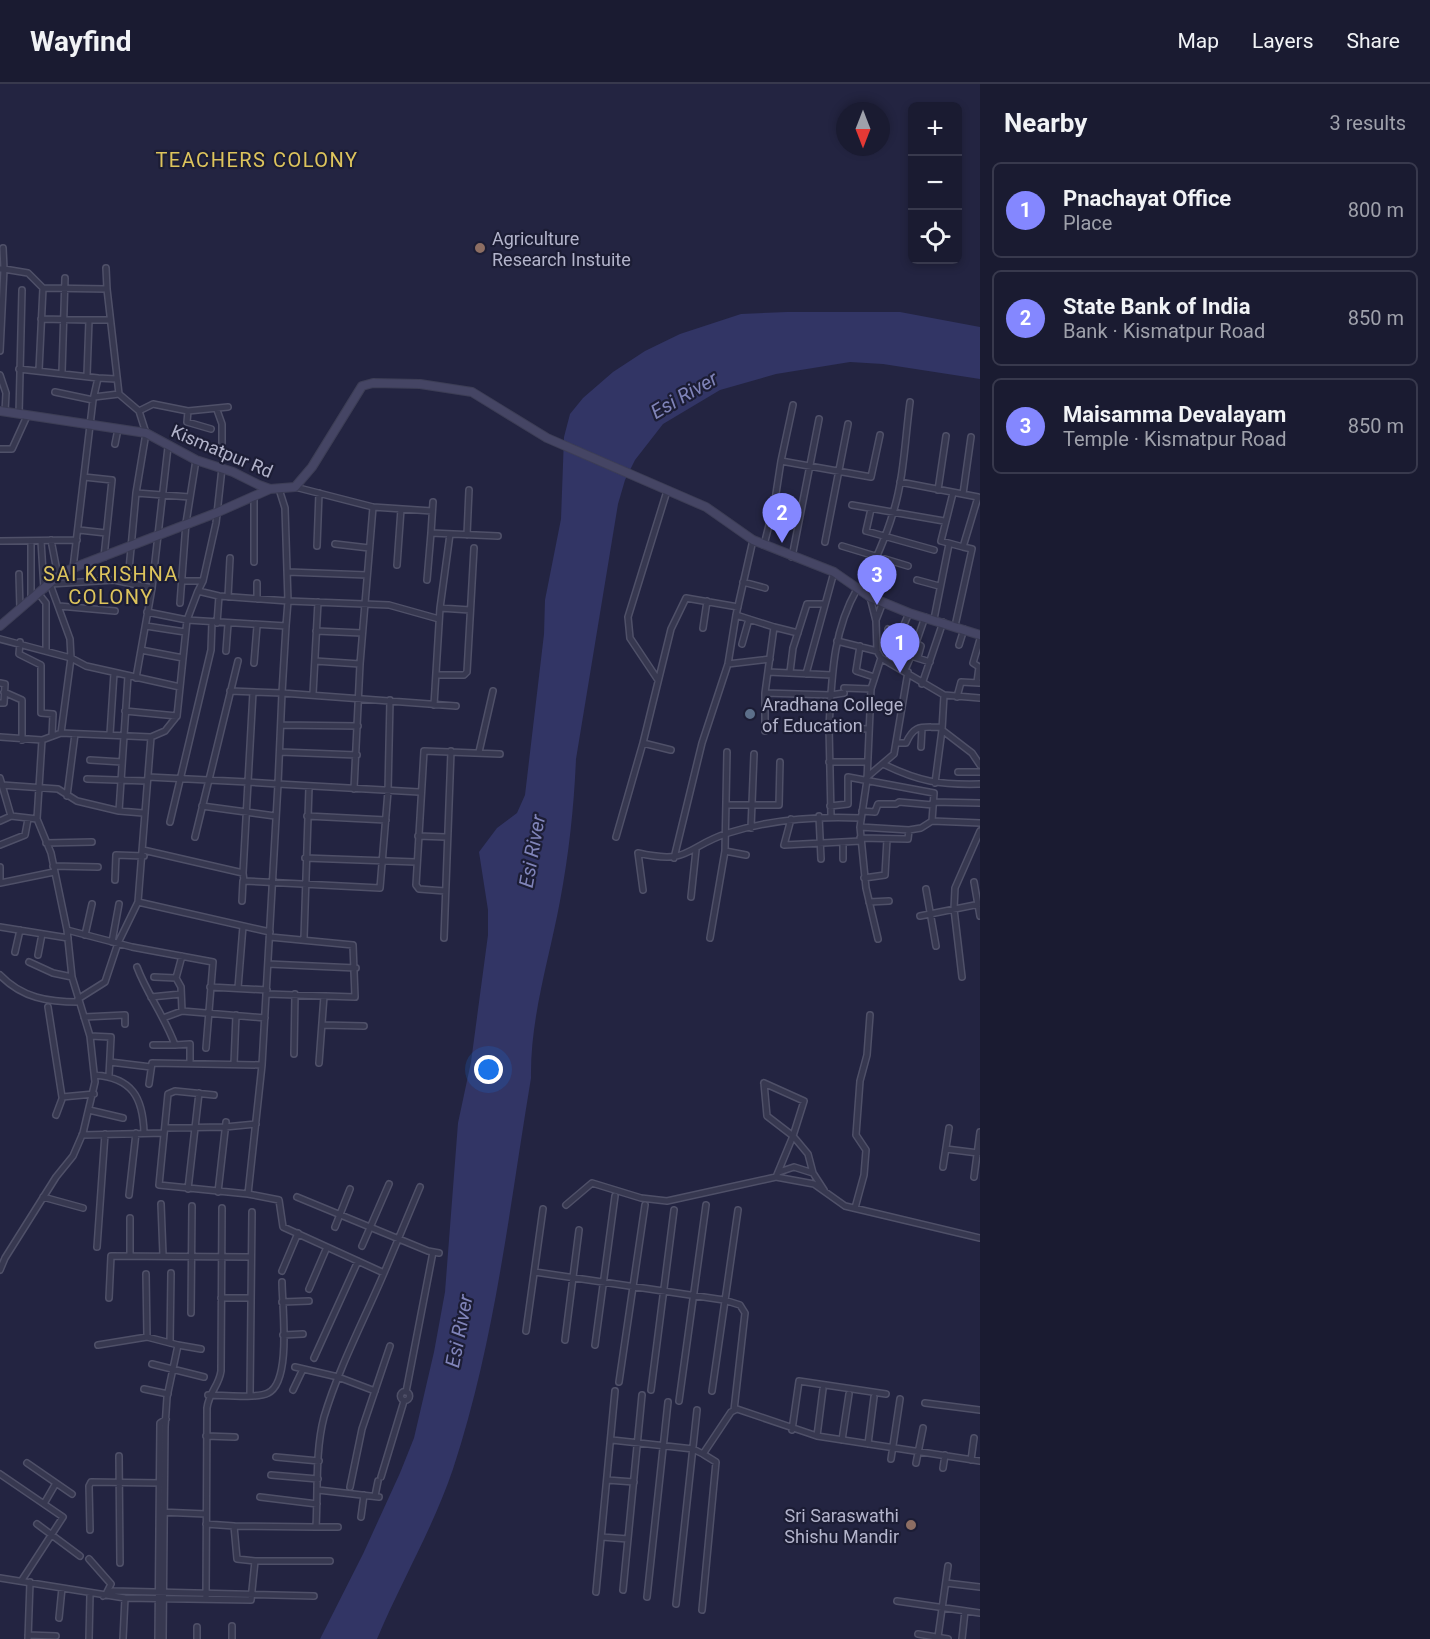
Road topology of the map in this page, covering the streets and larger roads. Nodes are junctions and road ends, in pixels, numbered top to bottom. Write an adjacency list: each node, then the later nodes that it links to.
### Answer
1 (3, 248): 3 (street)
2 (106, 268): 7 (street)
3 (2, 269): 5 (street); 9 (street)
4 (65, 278): 6 (street)
5 (43, 288): 6 (street); 10 (street)
6 (65, 288): 7 (street); 11 (street)
7 (107, 289): 13 (street)
8 (22, 290): 16 (street)
9 (1, 308): 14 (street)
10 (41, 319): 11 (street); 17 (street)
11 (64, 320): 12 (street); 18 (street)
12 (89, 320): 13 (street); 20 (street)
13 (110, 320): 22 (street)
14 (1, 328): 15 (street)
15 (0, 351)
16 (19, 369): 17 (street); 33 (street)
17 (39, 370): 18 (street)
18 (62, 372): 20 (street)
19 (0, 375): 30 (street)
20 (87, 375): 21 (street)
21 (98, 378): 22 (street); 25 (street)
22 (117, 379): 24 (street)
23 (55, 392): 25 (street)
24 (119, 394): 25 (street); 31 (street)
25 (94, 399): 36 (street)
26 (909, 402): 53 (street)
27 (793, 405): 48 (street)
28 (228, 407): 29 (street)
29 (218, 410): 32 (street); 43 (street)
30 (2, 411): 33 (street, Kismatpur Rd)
31 (139, 411): 32 (street); 39 (street)
32 (188, 411): 38 (street)
33 (23, 415): 36 (street, Kismatpur Rd); 46 (street)
34 (819, 419): 49 (street)
35 (848, 424): 51 (street)
36 (89, 425): 37 (street, Kismatpur Rd); 52 (street)
37 (118, 429): 39 (street, Kismatpur Rd); 44 (street)
38 (211, 429)
39 (146, 433): 45 (street, Kismatpur Rd); 60 (street)
40 (880, 435): 51 (street)
41 (946, 436): 58 (street)
42 (971, 437): 63 (street)
43 (222, 443)
44 (115, 444)
45 (168, 447): 47 (street, Kismatpur Rd); 64 (street)
46 (0, 449)
47 (196, 460): 50 (street, Kismatpur Rd); 66 (street)
48 (782, 461): 49 (street); 68 (street)
49 (810, 467): 51 (street); 106 (street)
50 (222, 468): 55 (street, Kismatpur Rd); 75 (street)
51 (839, 473): 94 (street)
52 (84, 477): 80 (street); 81 (street)
53 (900, 482): 58 (street); 76 (street)
54 (295, 487): 56 (street, Kismatpur Rd); 59 (street); 61 (street)
55 (270, 489): 56 (street, Kismatpur Rd); 65 (street)
56 (279, 489): 113 (street)
57 (469, 490): 84 (street)
58 (938, 490): 62 (street)
59 (667, 491): 90 (street); 205 (street)
60 (136, 493): 64 (street); 100 (street)
61 (319, 493): 71 (street); 98 (street)
62 (953, 493): 63 (street); 77 (street)
63 (963, 494): 67 (street)
64 (162, 495): 66 (street); 85 (street)
65 (254, 496): 75 (street); 109 (street)
66 (190, 497): 78 (street)
67 (979, 497): 101 (street)
68 (775, 500)
69 (433, 502): 74 (street)
70 (852, 505): 73 (street)
71 (373, 507): 72 (street); 102 (street)
72 (401, 509): 74 (street); 110 (street)
73 (871, 509): 76 (street); 87 (street)
74 (432, 511): 82 (street)
75 (216, 513): 78 (street); 122 (street)
76 (893, 513): 77 (street); 87 (street)
77 (944, 521): 97 (street)
78 (186, 523): 85 (street); 118 (street)
79 (790, 523): 96 (street)
80 (79, 530): 81 (street); 89 (street)
81 (106, 532): 105 (street)
82 (431, 533): 83 (street); 119 (street)
83 (450, 534): 84 (street); 145 (street)
84 (467, 535): 86 (street)
85 (157, 536): 100 (street); 126 (street)
86 (498, 536)
87 (884, 536): 104 (street); 107 (street)
88 (51, 540): 89 (street); 93 (street); 117 (street)
89 (77, 540): 112 (street)
90 (753, 540): 96 (street); 123 (street)
91 (0, 541): 92 (street)
92 (31, 541): 93 (street); 135 (street)
93 (41, 541): 128 (street)
94 (825, 542)
95 (335, 544): 102 (street)
96 (764, 544): 106 (street)
97 (949, 544): 101 (street); 125 (street)
98 (317, 546)
99 (842, 546): 107 (street)
100 (131, 547): 105 (street); 121 (street)
101 (963, 547): 164 (street)
102 (369, 548): 116 (street)
103 (474, 548): 147 (street)
104 (934, 550)
105 (104, 557): 112 (street)
106 (792, 557): 114 (street)
107 (877, 557): 111 (street); 129 (street)
108 (230, 558): 132 (street)
109 (254, 562)
110 (397, 565)
111 (908, 566)
112 (74, 568): 117 (street)
113 (288, 572): 116 (street); 136 (street)
114 (834, 572): 129 (street); 142 (street)
115 (20, 574): 146 (street)
116 (367, 575): 141 (street)
117 (58, 576): 128 (street)
118 (182, 580): 122 (street); 140 (street)
119 (427, 580)
120 (917, 580): 125 (street)
121 (128, 581): 126 (street); 128 (street)
122 (203, 581): 130 (street)
123 (743, 582): 127 (street); 144 (street)
124 (257, 583): 134 (street)
125 (939, 586): 152 (street)
126 (152, 588): 149 (street)
127 (765, 588)
128 (44, 589): 135 (street); 143 (street); 180 (street)
129 (859, 590): 133 (street); 175 (street)
130 (198, 591): 131 (street); 155 (street)
131 (219, 596): 132 (street); 158 (street)
132 (228, 597): 134 (street)
133 (870, 597): 139 (street); 156 (street)
134 (257, 599): 136 (street)
135 (31, 600): 146 (street)
136 (288, 601): 138 (street); 163 (street)
137 (707, 601): 144 (street); 165 (street); 205 (street)
138 (318, 602): 141 (street); 169 (street)
139 (882, 602): 150 (street); 156 (street)
140 (180, 603)
141 (364, 604): 153 (street); 171 (street)
142 (824, 604): 172 (street); 199 (street)
143 (59, 606): 148 (street); 185 (street)
144 (738, 607): 151 (street)
145 (440, 608): 147 (street); 153 (street)
146 (20, 609): 160 (street)
147 (470, 610): 200 (street)
148 (115, 611)
149 (147, 612): 155 (street); 161 (street)
150 (909, 613): 152 (street); 167 (street)
151 (736, 615): 154 (street); 194 (street)
152 (930, 618): 157 (street); 184 (street)
153 (439, 619): 200 (street)
154 (749, 619): 166 (street); 177 (street)
155 (187, 620): 158 (street); 170 (street)
156 (876, 621): 183 (street)
157 (943, 622): 164 (street); 191 (street)
158 (214, 623): 159 (street); 268 (street)
159 (228, 624): 162 (street); 182 (street)
160 (0, 626)
161 (146, 626): 170 (street); 181 (street)
162 (257, 626): 163 (street); 192 (street)
163 (286, 626): 215 (street)
164 (955, 626): 168 (street)
165 (703, 627)
166 (774, 627): 172 (street); 188 (street)
167 (888, 629)
168 (964, 629): 173 (street); 178 (street)
169 (316, 631): 171 (street); 190 (street)
170 (185, 632): 186 (street)
171 (362, 633): 193 (street)
172 (798, 633): 197 (street)
173 (980, 637): 206 (street)
174 (0, 639): 176 (street)
175 (837, 640): 179 (street); 201 (street)
176 (20, 642): 180 (street); 240 (street)
177 (742, 644)
178 (959, 645)
179 (860, 646): 183 (street); 203 (street)
180 (46, 650): 185 (street)
181 (141, 650): 186 (street); 204 (street)
182 (226, 651)
183 (877, 651): 187 (street)
184 (918, 657): 191 (street); 195 (street)
185 (71, 658): 198 (street); 236 (street)
186 (183, 658): 209 (street)
187 (881, 658): 195 (street); 203 (street)
188 (770, 659): 194 (street); 196 (street)
189 (238, 661): 211 (street)
190 (315, 661): 193 (street); 216 (street)
191 (930, 662): 208 (street)
192 (254, 663)
193 (360, 664): 220 (street)
194 (728, 664): 334 (street)
195 (906, 671): 208 (street); 246 (street)
196 (768, 672): 197 (street); 217 (street)
197 (790, 672): 199 (street)
198 (114, 673): 202 (street); 238 (street)
199 (806, 674): 201 (street)
200 (437, 675): 225 (street)
201 (832, 675): 218 (street)
202 (128, 676): 204 (street); 227 (street)
203 (874, 677): 210 (street)
204 (136, 678): 209 (street)
205 (658, 680): 245 (street)
206 (979, 682): 221 (street)
207 (0, 683): 213 (street)
208 (922, 684): 219 (street)
209 (180, 687): 228 (street)
210 (871, 689): 218 (street); 234 (street)
211 (231, 691): 214 (street); 273 (street)
212 (493, 691): 251 (street)
213 (4, 692): 224 (street); 243 (street)
214 (253, 692): 215 (street); 275 (street)
215 (282, 693): 216 (street); 229 (street)
216 (313, 693): 220 (street)
217 (765, 693): 218 (street); 235 (street)
218 (831, 695): 231 (street)
219 (944, 695): 221 (street); 233 (street)
220 (360, 697): 223 (street); 230 (street)
221 (957, 697): 222 (street)
222 (980, 698)
223 (390, 700): 225 (street); 283 (street)
224 (0, 703)
225 (434, 705): 226 (street)
226 (456, 706)
227 (125, 711): 228 (street); 239 (street)
228 (177, 716): 242 (street)
229 (281, 725): 230 (street); 250 (street)
230 (358, 726): 257 (street)
231 (829, 727): 234 (street); 261 (street)
232 (922, 728): 233 (street); 246 (street); 247 (street)
233 (942, 728): 254 (street); 276 (street)
234 (867, 729): 262 (street)
235 (765, 731)
236 (61, 733): 237 (street); 240 (street)
237 (75, 734): 238 (street); 286 (street)
238 (110, 734): 239 (street)
239 (123, 735): 242 (street); 259 (street)
240 (52, 736): 244 (street)
241 (0, 737): 243 (street)
242 (151, 737): 270 (street)
243 (22, 740): 244 (street)
244 (42, 740): 280 (street)
245 (643, 743): 248 (street); 321 (street)
246 (896, 743): 263 (street)
247 (921, 747)
248 (671, 750)
249 (451, 751): 251 (street); 284 (street); 320 (street)
250 (280, 752): 257 (street); 277 (street)
251 (479, 752): 255 (street)
252 (727, 752): 289 (street)
253 (980, 752): 254 (street)
254 (972, 753): 264 (street)
255 (500, 754)
256 (754, 754): 290 (street)
257 (357, 755): 282 (street)
258 (90, 759): 259 (street)
259 (122, 762): 272 (street)
260 (780, 762): 291 (street)
261 (829, 762): 262 (street); 293 (street)
262 (867, 762): 271 (street)
263 (883, 764): 271 (street); 274 (street)
264 (980, 765)
265 (958, 772): 266 (street)
266 (980, 772)
267 (0, 778): 279 (street)
268 (181, 778): 270 (street); 273 (street); 311 (street)
269 (87, 779): 272 (street)
270 (147, 779): 272 (street); 297 (street)
271 (867, 779): 285 (street); 293 (street); 295 (street)
272 (120, 780): 294 (street)
273 (210, 780): 275 (street); 292 (street)
274 (927, 781): 276 (street); 285 (street)
275 (248, 782): 277 (street); 298 (street)
276 (935, 783): 278 (street)
277 (278, 784): 281 (street); 300 (street)
278 (980, 784)
279 (2, 785): 280 (street); 299 (street)
280 (38, 787): 286 (street); 306 (street)
281 (309, 787): 282 (street); 301 (street)
282 (354, 789): 283 (street)
283 (388, 791): 284 (street); 308 (street)
284 (419, 792): 318 (street)
285 (925, 792): 287 (street)
286 (67, 796): 294 (street)
287 (933, 803): 288 (street); 295 (street); 310 (street)
288 (980, 803)
289 (727, 805): 290 (street); 317 (street)
290 (753, 805): 291 (street); 314 (street)
291 (779, 805): 296 (street)
292 (202, 806): 298 (street); 319 (street)
293 (830, 806): 303 (street)
294 (119, 811): 297 (street)
295 (862, 811): 304 (street)
296 (778, 812)
297 (143, 813): 331 (street)
298 (247, 814): 300 (street); 342 (street)
299 (11, 816): 305 (street); 309 (street)
300 (275, 816): 348 (street)
301 (307, 816): 308 (street); 333 (street)
302 (819, 816): 303 (street); 307 (street); 327 (street)
303 (831, 816): 304 (street)
304 (861, 818): 313 (street)
305 (28, 819): 306 (street); 328 (street)
306 (37, 819): 326 (street)
307 (791, 819): 314 (street); 327 (street)
308 (386, 820): 336 (street)
309 (0, 821)
310 (932, 821): 312 (street); 315 (street)
311 (170, 822)
312 (980, 823)
313 (860, 827): 315 (street); 323 (street)
314 (751, 828): 317 (street)
315 (909, 830): 322 (street)
316 (980, 831): 361 (street)
317 (726, 834): 329 (street); 330 (street)
318 (418, 836): 320 (street); 338 (street)
319 (195, 837)
320 (446, 837): 352 (street)
321 (616, 837)
322 (887, 839): 323 (street); 343 (street)
323 (861, 840): 325 (street); 343 (street)
324 (92, 842): 326 (street)
325 (843, 842): 327 (street); 335 (street)
326 (46, 843): 341 (street)
327 (820, 843): 337 (street)
328 (0, 844)
329 (696, 850): 334 (street); 353 (street)
330 (725, 851): 332 (street); 375 (street)
331 (143, 853): 342 (street); 344 (street); 356 (street)
332 (746, 855)
333 (305, 858): 336 (street); 349 (street)
334 (674, 858): 351 (street)
335 (843, 859)
336 (383, 860): 338 (street); 349 (street)
337 (820, 860)
338 (416, 862): 352 (street)
339 (0, 867): 346 (street)
340 (98, 867): 341 (street)
341 (54, 869): 346 (street); 368 (street)
342 (243, 873): 345 (street)
343 (864, 878): 357 (street)
344 (115, 880)
345 (243, 881): 348 (street); 354 (street)
346 (0, 882)
347 (974, 882): 360 (street)
348 (271, 883): 349 (street); 370 (street)
349 (305, 884): 373 (street)
350 (926, 889): 362 (street)
351 (643, 890)
352 (445, 891): 374 (street)
353 (691, 897)
354 (242, 901)
355 (889, 901): 357 (street)
356 (138, 902): 365 (street); 377 (street)
357 (869, 902): 376 (street)
358 (92, 904): 371 (street)
359 (119, 904): 377 (street)
360 (979, 904): 361 (street); 364 (street)
361 (954, 909): 362 (street); 389 (street)
362 (931, 914): 363 (street); 378 (street)
363 (920, 916)
364 (980, 916)
365 (243, 926): 370 (street); 392 (street)
366 (0, 927): 367 (street)
367 (20, 930): 369 (street); 379 (street)
368 (67, 930): 371 (street); 372 (street)
369 (42, 934): 372 (street); 380 (street)
370 (270, 934): 373 (street); 383 (street)
371 (85, 935): 377 (street)
372 (68, 938): 387 (street)
373 (304, 938): 385 (street)
374 (444, 938)
375 (710, 938)
376 (878, 939)
377 (115, 942): 381 (street); 398 (street)
378 (936, 946)
379 (15, 952)
380 (38, 956)
381 (182, 956): 390 (street); 391 (street)
382 (28, 962): 387 (street)
383 (268, 964): 385 (street); 393 (street)
384 (137, 967): 397 (street)
385 (356, 968): 396 (street)
386 (0, 975): 398 (street)
387 (72, 977): 398 (street)
388 (154, 977): 390 (street)
389 (962, 977)
390 (176, 978): 394 (street)
391 (210, 987): 392 (street); 401 (street)
392 (238, 988): 393 (street)
393 (267, 992): 395 (street); 406 (street)
394 (182, 994): 397 (street); 400 (street)
395 (295, 994): 396 (street); 414 (street)
396 (324, 996): 408 (street)
397 (151, 997): 405 (street)
398 (78, 1000): 404 (street)
399 (48, 1007): 427 (street)
400 (182, 1011): 401 (street); 405 (street)
401 (207, 1012): 402 (street); 413 (street)
402 (236, 1015): 406 (street); 418 (street)
403 (870, 1015): 466 (street)
404 (84, 1017): 407 (street); 410 (street)
405 (163, 1018): 412 (street)
406 (265, 1018): 419 (street)
407 (125, 1023)
408 (323, 1025): 409 (street); 416 (street)
409 (364, 1026)
410 (90, 1036): 415 (street); 421 (street)
411 (153, 1045): 412 (street)
412 (174, 1045): 417 (street)
413 (206, 1048)
414 (294, 1053)
415 (110, 1062): 420 (street); 422 (street)
416 (319, 1062)
417 (190, 1063): 418 (street); 420 (street)
418 (234, 1064): 419 (street)
419 (262, 1065): 431 (street)
420 (151, 1067): 423 (street)
421 (95, 1075): 422 (street); 425 (street)
422 (109, 1076): 438 (street)
423 (149, 1084)
424 (199, 1093): 426 (street); 433 (street); 435 (street)
425 (94, 1094): 427 (street); 428 (street)
426 (214, 1095)
427 (63, 1099): 429 (street)
428 (90, 1110): 430 (street); 440 (street)
429 (56, 1115)
430 (123, 1119)
431 (256, 1124): 432 (street); 454 (street)
432 (226, 1125): 433 (street); 453 (street)
433 (195, 1128): 435 (street); 450 (street)
434 (949, 1128): 442 (street)
435 (164, 1130): 438 (street); 450 (street)
436 (980, 1132): 443 (street)
437 (136, 1133): 438 (street); 439 (street); 455 (street)
438 (144, 1133)
439 (105, 1134): 440 (street); 480 (street)
440 (82, 1135): 457 (street)
441 (793, 1136): 441 (street); 445 (street); 446 (street)
442 (946, 1149): 443 (street); 444 (street)
443 (979, 1153): 447 (street)
444 (943, 1167)
445 (813, 1173): 446 (street); 452 (street)
446 (778, 1174): 452 (street); 460 (street)
447 (974, 1177)
448 (389, 1184): 474 (street)
449 (420, 1187): 478 (street)
450 (188, 1189): 453 (street)
451 (350, 1189): 471 (street)
452 (825, 1190): 466 (street)
453 (218, 1191): 454 (street)
454 (248, 1194): 476 (street)
455 (129, 1196)
456 (615, 1196): 496 (street)
457 (43, 1197): 464 (street); 488 (street)
458 (297, 1197): 471 (street)
459 (161, 1204): 483 (street)
460 (566, 1205)
461 (645, 1205): 497 (street)
462 (706, 1205): 500 (street)
463 (192, 1206): 484 (street)
464 (83, 1208)
465 (222, 1208): 485 (street)
466 (855, 1208): 477 (street)
467 (543, 1209): 490 (street)
468 (674, 1210): 499 (street)
469 (738, 1210): 504 (street)
470 (252, 1212): 486 (street)
471 (340, 1215): 473 (street); 474 (street)
472 (130, 1218): 482 (street)
473 (335, 1227)
474 (370, 1227): 478 (street); 479 (street)
475 (579, 1230): 494 (street)
476 (298, 1233): 481 (street); 489 (street)
477 (980, 1238)
478 (399, 1240): 492 (street); 584 (street)
479 (362, 1246)
480 (97, 1247)
481 (327, 1247): 487 (street); 498 (street)
482 (130, 1255): 483 (street); 501 (street)
483 (163, 1255): 484 (street)
484 (192, 1256): 485 (street); 507 (street)
485 (221, 1257): 486 (street); 502 (street)
486 (251, 1257): 503 (street)
487 (358, 1261): 492 (street); 519 (street)
488 (0, 1270)
489 (282, 1271)
490 (535, 1272): 494 (street); 508 (street)
491 (171, 1273): 513 (street)
492 (384, 1273): 525 (street)
493 (146, 1274): 511 (street)
494 (573, 1278): 496 (street); 512 (street)
495 (282, 1282): 506 (street)
496 (603, 1282): 497 (street); 516 (street)
497 (633, 1287): 499 (street); 526 (street)
498 (309, 1289)
499 (663, 1291): 500 (street); 530 (street)
500 (694, 1296): 504 (street); 542 (street)
501 (109, 1298)
502 (221, 1298): 503 (street); 537 (street)
503 (251, 1298): 538 (street)
504 (725, 1300): 533 (street); 546 (street)
505 (309, 1301): 506 (street)
506 (282, 1302): 510 (street)
507 (191, 1313)
508 (526, 1330)
509 (303, 1334): 510 (street)
510 (283, 1335): 538 (street)
511 (147, 1337): 513 (street); 514 (street)
512 (564, 1340)
513 (170, 1343): 515 (street)
514 (98, 1345)
515 (178, 1345): 518 (street); 522 (street)
516 (595, 1345)
517 (390, 1346): 531 (street)
518 (201, 1349)
519 (314, 1359)
520 (152, 1364): 522 (street)
521 (295, 1367): 523 (street)
522 (173, 1369): 524 (street); 534 (street)
523 (303, 1369): 525 (street); 529 (street)
524 (204, 1377)
525 (338, 1377): 531 (street); 568 (street)
526 (620, 1382)
527 (144, 1389): 534 (street)
528 (823, 1389): 551 (street)
529 (293, 1390)
530 (651, 1390)
531 (375, 1391): 581 (street)
532 (615, 1391): 554 (street)
533 (712, 1391)
534 (168, 1394): 579 (street)
535 (849, 1394): 555 (street)
536 (886, 1394): 549 (street)
537 (208, 1395): 538 (street); 550 (street)
538 (250, 1395)
539 (642, 1395): 556 (street)
540 (874, 1397): 557 (street)
541 (900, 1399): 559 (street)
542 (679, 1401)
543 (668, 1402): 558 (street)
544 (925, 1402): 547 (street)
545 (697, 1410): 560 (street)
546 (734, 1410): 549 (street); 562 (street)
547 (980, 1410)
548 (923, 1428): 561 (street)
549 (792, 1430): 551 (street)
550 (206, 1436): 552 (street); 589 (street)
551 (817, 1436): 555 (street)
552 (235, 1437)
553 (975, 1438): 567 (street)
554 (612, 1440): 556 (street); 576 (street)
555 (842, 1440): 557 (street)
556 (638, 1443): 558 (street); 578 (street)
557 (868, 1444): 559 (street)
558 (664, 1445): 560 (street); 620 (street)
559 (893, 1447): 561 (street); 566 (street)
560 (693, 1449): 562 (street); 623 (street)
561 (919, 1451): 563 (street); 571 (street)
562 (703, 1454): 625 (street)
563 (945, 1455): 567 (street); 572 (street)
564 (119, 1456): 577 (street)
565 (276, 1457): 568 (street)
566 (891, 1459)
567 (971, 1460): 569 (street)
568 (319, 1461): 575 (street)
569 (980, 1461)
570 (27, 1463): 580 (street)
571 (916, 1463)
572 (943, 1468)
573 (0, 1473): 586 (street)
574 (271, 1475): 575 (street)
575 (318, 1479): 582 (street)
576 (608, 1480): 578 (street); 598 (street)
577 (119, 1481): 579 (street); 596 (street); 604 (street)
578 (634, 1482): 599 (street)
579 (161, 1483): 588 (street)
580 (56, 1484): 583 (street); 586 (street)
581 (350, 1486)
582 (318, 1490): 584 (street); 587 (street)
583 (72, 1494)
584 (364, 1495): 590 (street)
585 (260, 1497): 587 (street)
586 (45, 1502): 597 (street)
587 (317, 1504): 594 (street)
588 (161, 1512): 589 (street); 617 (street)
589 (207, 1514): 592 (street)
590 (361, 1517)
591 (37, 1524): 597 (street)
592 (206, 1524): 593 (street); 618 (street)
593 (234, 1526): 594 (street); 602 (street)
594 (316, 1527): 595 (street)
595 (338, 1527)
596 (90, 1530)
597 (52, 1535): 600 (street); 607 (street)
598 (602, 1537): 599 (street); 613 (street)
599 (628, 1539): 612 (street)
600 (81, 1556)
601 (89, 1559): 615 (street)
602 (255, 1561): 603 (street); 616 (street)
603 (330, 1561)
604 (120, 1563)
605 (948, 1566): 609 (street)
606 (0, 1578): 607 (street)
607 (22, 1580): 608 (street)
608 (30, 1582): 611 (street); 633 (street)
609 (946, 1583): 610 (street); 624 (street)
610 (980, 1587)
611 (62, 1588): 614 (street); 628 (street)
612 (623, 1590)
613 (596, 1592)
614 (90, 1594): 615 (street); 635 (street)
615 (105, 1594): 617 (street); 621 (street)
616 (252, 1594): 618 (street); 619 (street)
617 (161, 1595): 618 (street); 621 (street); 637 (street); 638 (street)
618 (206, 1596)
619 (314, 1596)
620 (647, 1597)
621 (124, 1598): 636 (street)
622 (897, 1601): 624 (street)
623 (676, 1604)
624 (941, 1606): 626 (street); 634 (street)
625 (702, 1610)
626 (965, 1611): 627 (street); 642 (street)
627 (980, 1613)
628 (59, 1618)
629 (232, 1626): 640 (street)
630 (197, 1628): 639 (street)
631 (918, 1634): 634 (street)
632 (56, 1636): 633 (street)
633 (28, 1637)
634 (938, 1637): 641 (street)
635 (89, 1639)
636 (123, 1639)
637 (158, 1639)
638 (163, 1639)
639 (197, 1639)
640 (232, 1639)
641 (948, 1639)
642 (962, 1639)

